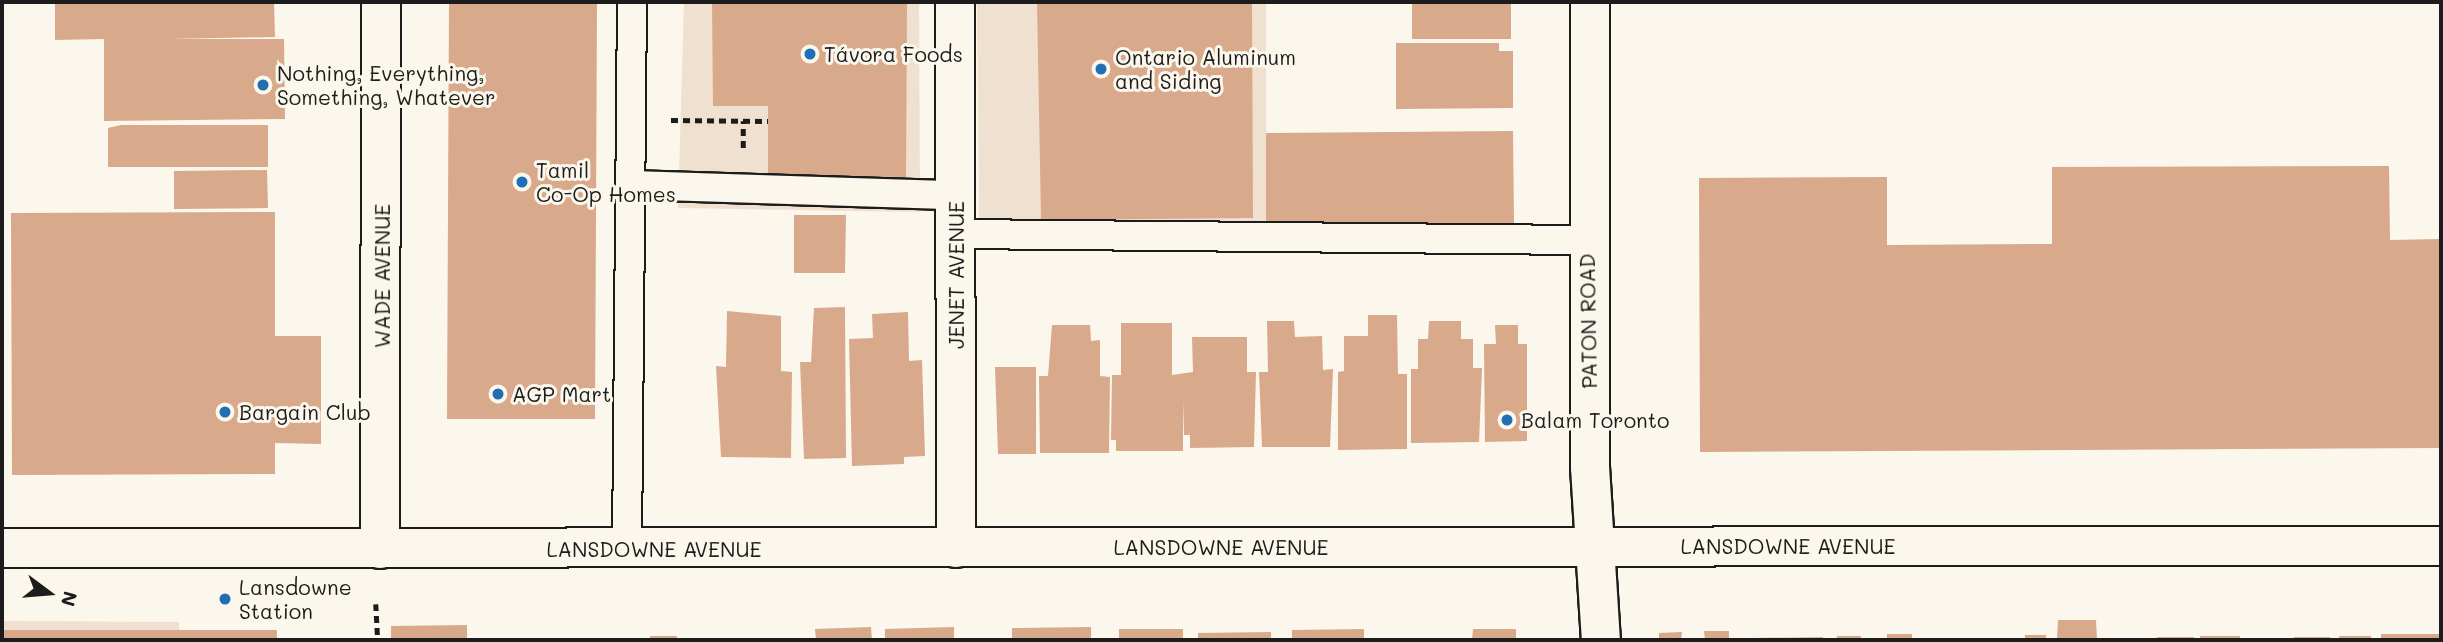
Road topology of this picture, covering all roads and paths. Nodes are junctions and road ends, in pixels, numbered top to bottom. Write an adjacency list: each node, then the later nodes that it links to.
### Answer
1 (381, 2): 16 (street, WADE AVENUE)
2 (632, 2): 5 (lane)
3 (955, 2): 8 (street, JENET AVENUE)
4 (1590, 2): 10 (street, PATON ROAD)
5 (631, 120): 6 (path); 7 (lane)
6 (768, 121)
7 (630, 186): 8 (lane); 15 (lane)
8 (956, 195): 9 (street, JENET AVENUE)
9 (957, 234): 10 (lane); 14 (street, JENET AVENUE)
10 (1587, 240): 11 (street, PATON ROAD)
11 (1595, 546): 12 (street, LANSDOWNE AVENUE); 14 (street, LANSDOWNE AVENUE); 19 (street, PATON ROAD)
12 (2441, 546)
13 (2, 548): 16 (street, LANSDOWNE AVENUE)
14 (956, 548): 15 (street, LANSDOWNE AVENUE)
15 (627, 549): 16 (street, LANSDOWNE AVENUE)
16 (380, 550)
17 (376, 604): 18 (path)
18 (378, 640)
19 (1601, 640)

